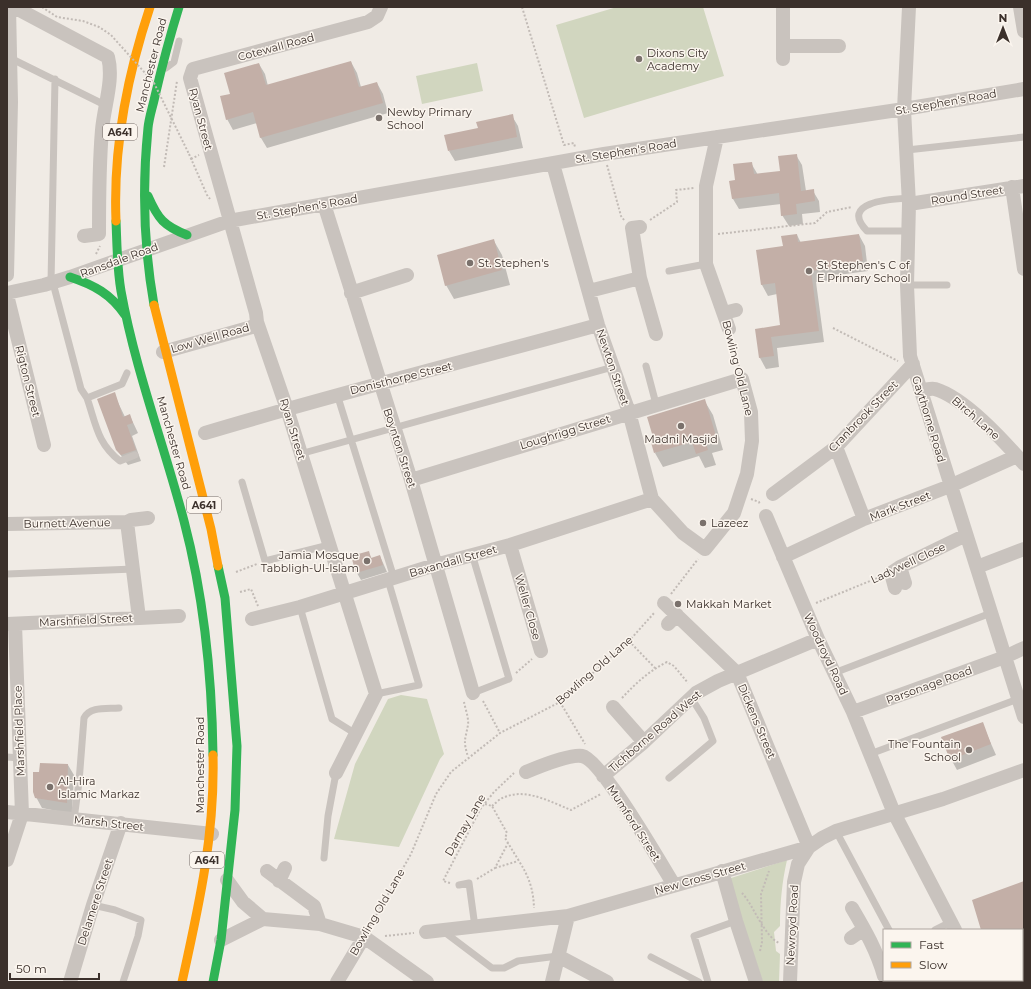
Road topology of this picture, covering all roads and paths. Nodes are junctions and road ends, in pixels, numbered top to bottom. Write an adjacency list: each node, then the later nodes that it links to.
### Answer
1 (9, 7): 13 (street)
2 (14, 7): 10 (street)
3 (150, 7): 45 (main road, Manchester Road / A641)
4 (179, 7): 14 (main road, Manchester Road / A641); 14 (lane)
5 (383, 7): 15 (street, Cotewall Road)
6 (522, 7): 25 (path)
7 (783, 7): 12 (street)
8 (909, 7): 20 (street)
9 (1020, 7): 11 (street)
10 (40, 11): 19 (street); 34 (path, bridge)
11 (1024, 31)
12 (839, 46)
13 (9, 54): 16 (lane); 18 (street)
14 (159, 74): 26 (main road, Manchester Road / A641)
15 (190, 78): 28 (path); 37 (street, Ryan Street)
16 (55, 79): 19 (lane); 54 (lane)
17 (1024, 89): 20 (street, St. Stephen's Road)
18 (9, 101): 50 (street)
19 (105, 105): 41 (street)
20 (904, 109): 21 (street, St. Stephen's Road); 23 (street, Gaythorne Road)
21 (717, 137): 24 (street, St. Stephen's Road); 30 (street, Bowling Old Lane)
22 (1024, 137): 23 (lane)
23 (906, 150): 33 (street, Gaythorne Road)
24 (604, 154): 25 (street, St. Stephen's Road); 38 (path)
25 (578, 159): 27 (street, St. Stephen's Road)
26 (146, 160): 29 (main road); 32 (main road, Manchester Road / A641)
27 (553, 164): 35 (street, St. Stephen's Road); 57 (street, Newton Street)
28 (163, 171)
29 (134, 177)
30 (706, 186): 38 (path); 42 (street, Bowling Old Lane)
31 (1018, 186): 33 (street, Round Street); 48 (street)
32 (146, 189): 40 (main road); 44 (main road, Manchester Road / A641)
33 (909, 201): 39 (street, Gaythorne Road); 39 (lane)
34 (212, 202)
35 (324, 204): 37 (street, St. Stephen's Road); 58 (street, Boynton Street)
36 (853, 207): 42 (path)
37 (229, 221): 40 (street, Ransdale Road); 61 (street, Ryan Street)
38 (636, 228): 53 (street)
39 (909, 231): 55 (street, Gaythorne Road)
40 (187, 235): 44 (street, Ransdale Road)
41 (84, 236)
42 (705, 236): 46 (street, Bowling Old Lane)
43 (127, 248): 45 (main road)
44 (147, 249): 45 (street, Ransdale Road); 47 (main road); 68 (main road, Manchester Road / A641)
45 (119, 260): 52 (street, Ransdale Road); 60 (main road, Manchester Road / A641)
46 (706, 264): 49 (lane); 65 (street, Bowling Old Lane)
47 (135, 266)
48 (1024, 269)
49 (669, 271)
50 (7, 275)
51 (407, 275): 58 (street)
52 (70, 277): 54 (street, Ransdale Road); 60 (main road)
53 (640, 278): 57 (street); 66 (street)
54 (52, 283): 59 (street, Ransdale Road); 78 (lane)
55 (907, 285): 56 (lane); 70 (street, Gaythorne Road)
56 (947, 285)
57 (588, 291): 62 (street, Newton Street)
58 (351, 293): 75 (street, Boynton Street)
59 (7, 294): 86 (street, Rigton Street)
60 (128, 319): 67 (main road, Manchester Road / A641)
61 (257, 322): 68 (street, Low Well Road); 81 (street, Ryan Street)
62 (598, 324): 71 (street, Newton Street); 75 (street, Donisthorpe Street)
63 (139, 328): 67 (main road)
64 (833, 328): 70 (path)
65 (729, 330): 74 (path, Bowling Old Lane)
66 (656, 334)
67 (135, 349): 72 (main road, Manchester Road / A641)
68 (163, 352): 119 (main road, Manchester Road / A641)
69 (646, 366): 80 (lane)
70 (911, 366): 76 (street, Gaythorne Road); 87 (street, Cranbrook Street)
71 (613, 367): 82 (street, Newton Street); 83 (lane)
72 (141, 372): 73 (street); 79 (lane); 98 (main road, Manchester Road / A641)
73 (127, 373): 78 (lane)
74 (742, 379): 80 (street, Loughrigg Street); 96 (street, Bowling Old Lane)
75 (380, 385): 77 (street, Donisthorpe Street); 83 (street, Boynton Street)
76 (920, 390): 90 (street, Birch Lane); 94 (street, Gaythorne Road)
77 (342, 393): 81 (street, Donisthorpe Street); 85 (lane)
78 (87, 398): 89 (lane)
79 (140, 402)
80 (656, 404): 82 (street, Loughrigg Street)
81 (287, 409): 84 (street, Donisthorpe Street); 88 (street, Ryan Street)
82 (628, 412): 92 (street, Loughrigg Street); 97 (street, Newton Street)
83 (394, 429): 85 (lane); 92 (street, Boynton Street)
84 (205, 433)
85 (350, 440): 88 (lane); 116 (lane)
86 (44, 445)
87 (836, 447): 95 (street, Cranbrook Street); 101 (street)
88 (300, 454): 105 (street, Ryan Street)
89 (135, 455)
90 (1020, 460): 94 (street, Mark Street)
91 (163, 477): 98 (lane)
92 (411, 480): 111 (street, Boynton Street)
93 (242, 482): 105 (lane)
94 (950, 486): 101 (street, Mark Street); 104 (street, Gaythorne Road)
95 (773, 494)
96 (740, 496): 99 (path); 107 (street, Bowling Old Lane)
97 (652, 499): 106 (street, Baxandall Street); 107 (street, Newton Street)
98 (179, 503): 169 (main road, Manchester Road / A641)
99 (766, 516): 110 (street, Woodroyd Road)
100 (148, 518): 102 (street, Burnett Avenue)
101 (864, 519): 110 (street, Mark Street)
102 (127, 522): 103 (street, Burnett Avenue); 113 (street, Marshfield Street)
103 (7, 524)
104 (966, 535): 112 (street, Gaythorne Road); 114 (street, Ladywell Close)
105 (329, 545): 118 (street, Ryan Street)
106 (510, 545): 109 (street, Baxandall Street); 131 (street, Weller Close)
107 (706, 549): 120 (path, Bowling Old Lane)
108 (1024, 549): 112 (street)
109 (472, 554): 111 (street, Baxandall Street); 136 (lane)
110 (783, 557): 122 (street, Woodroyd Road)
111 (435, 565): 116 (street, Baxandall Street); 137 (street, Boynton Street)
112 (977, 567): 123 (street, Gaythorne Road)
113 (134, 569): 115 (lane); 126 (street, Marshfield Street)
114 (895, 570): 117 (street); 122 (path, Ladywell Close)
115 (7, 574)
116 (391, 579): 118 (street, Baxandall Street); 138 (lane)
117 (900, 586)
118 (344, 593): 121 (street, Baxandall Street); 138 (street, Ryan Street)
119 (225, 595): 125 (path); 180 (main road, Manchester Road / A641)
120 (664, 602): 129 (path, Bowling Old Lane); 134 (street, Dickens Street)
121 (300, 608): 125 (street, Baxandall Street); 147 (lane)
122 (804, 608): 128 (street, Woodroyd Road)
123 (991, 613): 132 (street, Gaythorne Road); 135 (lane)
124 (179, 616): 126 (street)
125 (257, 617)
126 (139, 618): 127 (street, Marshfield Street)
127 (11, 624): 153 (street, Marshfield Place)
128 (818, 640): 134 (street, Tichborne Road West); 135 (street, Woodroyd Road)
129 (629, 641): 133 (path); 141 (path, Bowling Old Lane)
130 (1022, 649): 132 (street, Parsonage Road)
131 (541, 650): 136 (path, Weller Close)
132 (1006, 657): 140 (street, Gaythorne Road); 144 (street, Parsonage Road)
133 (655, 668): 139 (path); 142 (path)
134 (737, 673): 139 (street, Tichborne Road West); 171 (street, Dickens Street)
135 (834, 673): 144 (street, Woodroyd Road)
136 (509, 679): 137 (lane)
137 (475, 692): 146 (path); 152 (path)
138 (376, 694): 147 (street)
139 (694, 696): 148 (street, Tichborne Road West); 159 (lane)
140 (1018, 699): 145 (street, Gaythorne Road); 151 (lane)
141 (560, 702): 146 (path, Bowling Old Lane); 149 (path)
142 (613, 707): 148 (street)
143 (119, 708): 166 (lane)
144 (853, 712): 151 (street, Woodroyd Road)
145 (1024, 717)
146 (500, 733): 152 (path, Bowling Old Lane)
147 (356, 734): 157 (street)
148 (644, 742): 158 (street, Tichborne Road West)
149 (585, 744): 150 (path); 154 (path)
150 (578, 746)
151 (870, 754): 164 (street, Woodroyd Road)
152 (468, 757): 200 (path, Bowling Old Lane)
153 (13, 758): 165 (street, Marshfield Place)
154 (594, 762): 156 (street); 158 (street, Mumford Street)
155 (1024, 770): 164 (street, New Cross Street)
156 (521, 772): 161 (path, Darnay Lane)
157 (336, 773): 173 (lane)
158 (603, 776): 160 (street, Mumford Street)
159 (669, 778)
160 (614, 790): 162 (path); 183 (street, Mumford Street)
161 (485, 804): 162 (path); 184 (path, Darnay Lane)
162 (492, 806): 170 (path)
163 (7, 812): 165 (street, Marsh Street)
164 (894, 813): 168 (street, New Cross Street); 193 (street)
165 (22, 814): 166 (street, Marsh Street); 174 (street)
166 (74, 819): 167 (street, Marsh Street)
167 (121, 824): 169 (street, Marsh Street); 185 (street, Delamere Street)
168 (836, 831): 171 (street, New Cross Street); 196 (lane)
169 (212, 834): 210 (main road, Manchester Road / A641)
170 (508, 843): 175 (path); 177 (path)
171 (809, 847): 172 (street, New Cross Street); 203 (street, Newroyd Road)
172 (772, 856): 179 (street, New Cross Street); 190 (path)
173 (324, 858)
174 (7, 860)
175 (518, 861): 177 (path); 189 (path)
176 (285, 868): 181 (street)
177 (495, 868): 182 (path)
178 (267, 871): 181 (street)
179 (724, 878): 183 (street, New Cross Street); 190 (path); 191 (street)
180 (227, 880): 188 (street); 202 (main road, Manchester Road / A641)
181 (279, 881): 192 (street)
182 (469, 883): 184 (lane); 194 (lane)
183 (674, 885): 187 (street, New Cross Street)
184 (459, 886)
185 (93, 905): 208 (street, Delamere Street); 209 (lane)
186 (852, 908): 195 (street)
187 (568, 916): 189 (street, New Cross Street); 204 (street)
188 (263, 919): 192 (street); 202 (street)
189 (534, 920): 194 (street, New Cross Street)
190 (761, 920): 203 (path); 207 (path)
191 (736, 921): 207 (street); 217 (lane)
192 (320, 924): 200 (street)
193 (953, 926): 197 (lane)
194 (475, 927): 198 (street, New Cross Street)
195 (864, 929): 201 (street); 206 (street)
196 (888, 929)
197 (940, 929)
198 (442, 930): 199 (street, New Cross Street); 204 (lane)
199 (426, 932): 200 (path)
200 (364, 937): 212 (street, Bowling Old Lane); 213 (street)
201 (851, 938)
202 (221, 940): 211 (main road, Manchester Road / A641)
203 (791, 948): 218 (street, Newroyd Road)
204 (558, 956): 214 (street); 215 (street)
205 (651, 957): 216 (lane)
206 (882, 958)
207 (754, 976)
208 (70, 982)
209 (122, 982)
210 (182, 982)
211 (213, 982)
212 (337, 982)
213 (427, 982)
214 (552, 982)
215 (607, 982)
216 (699, 982)
217 (708, 982)
218 (790, 982)

